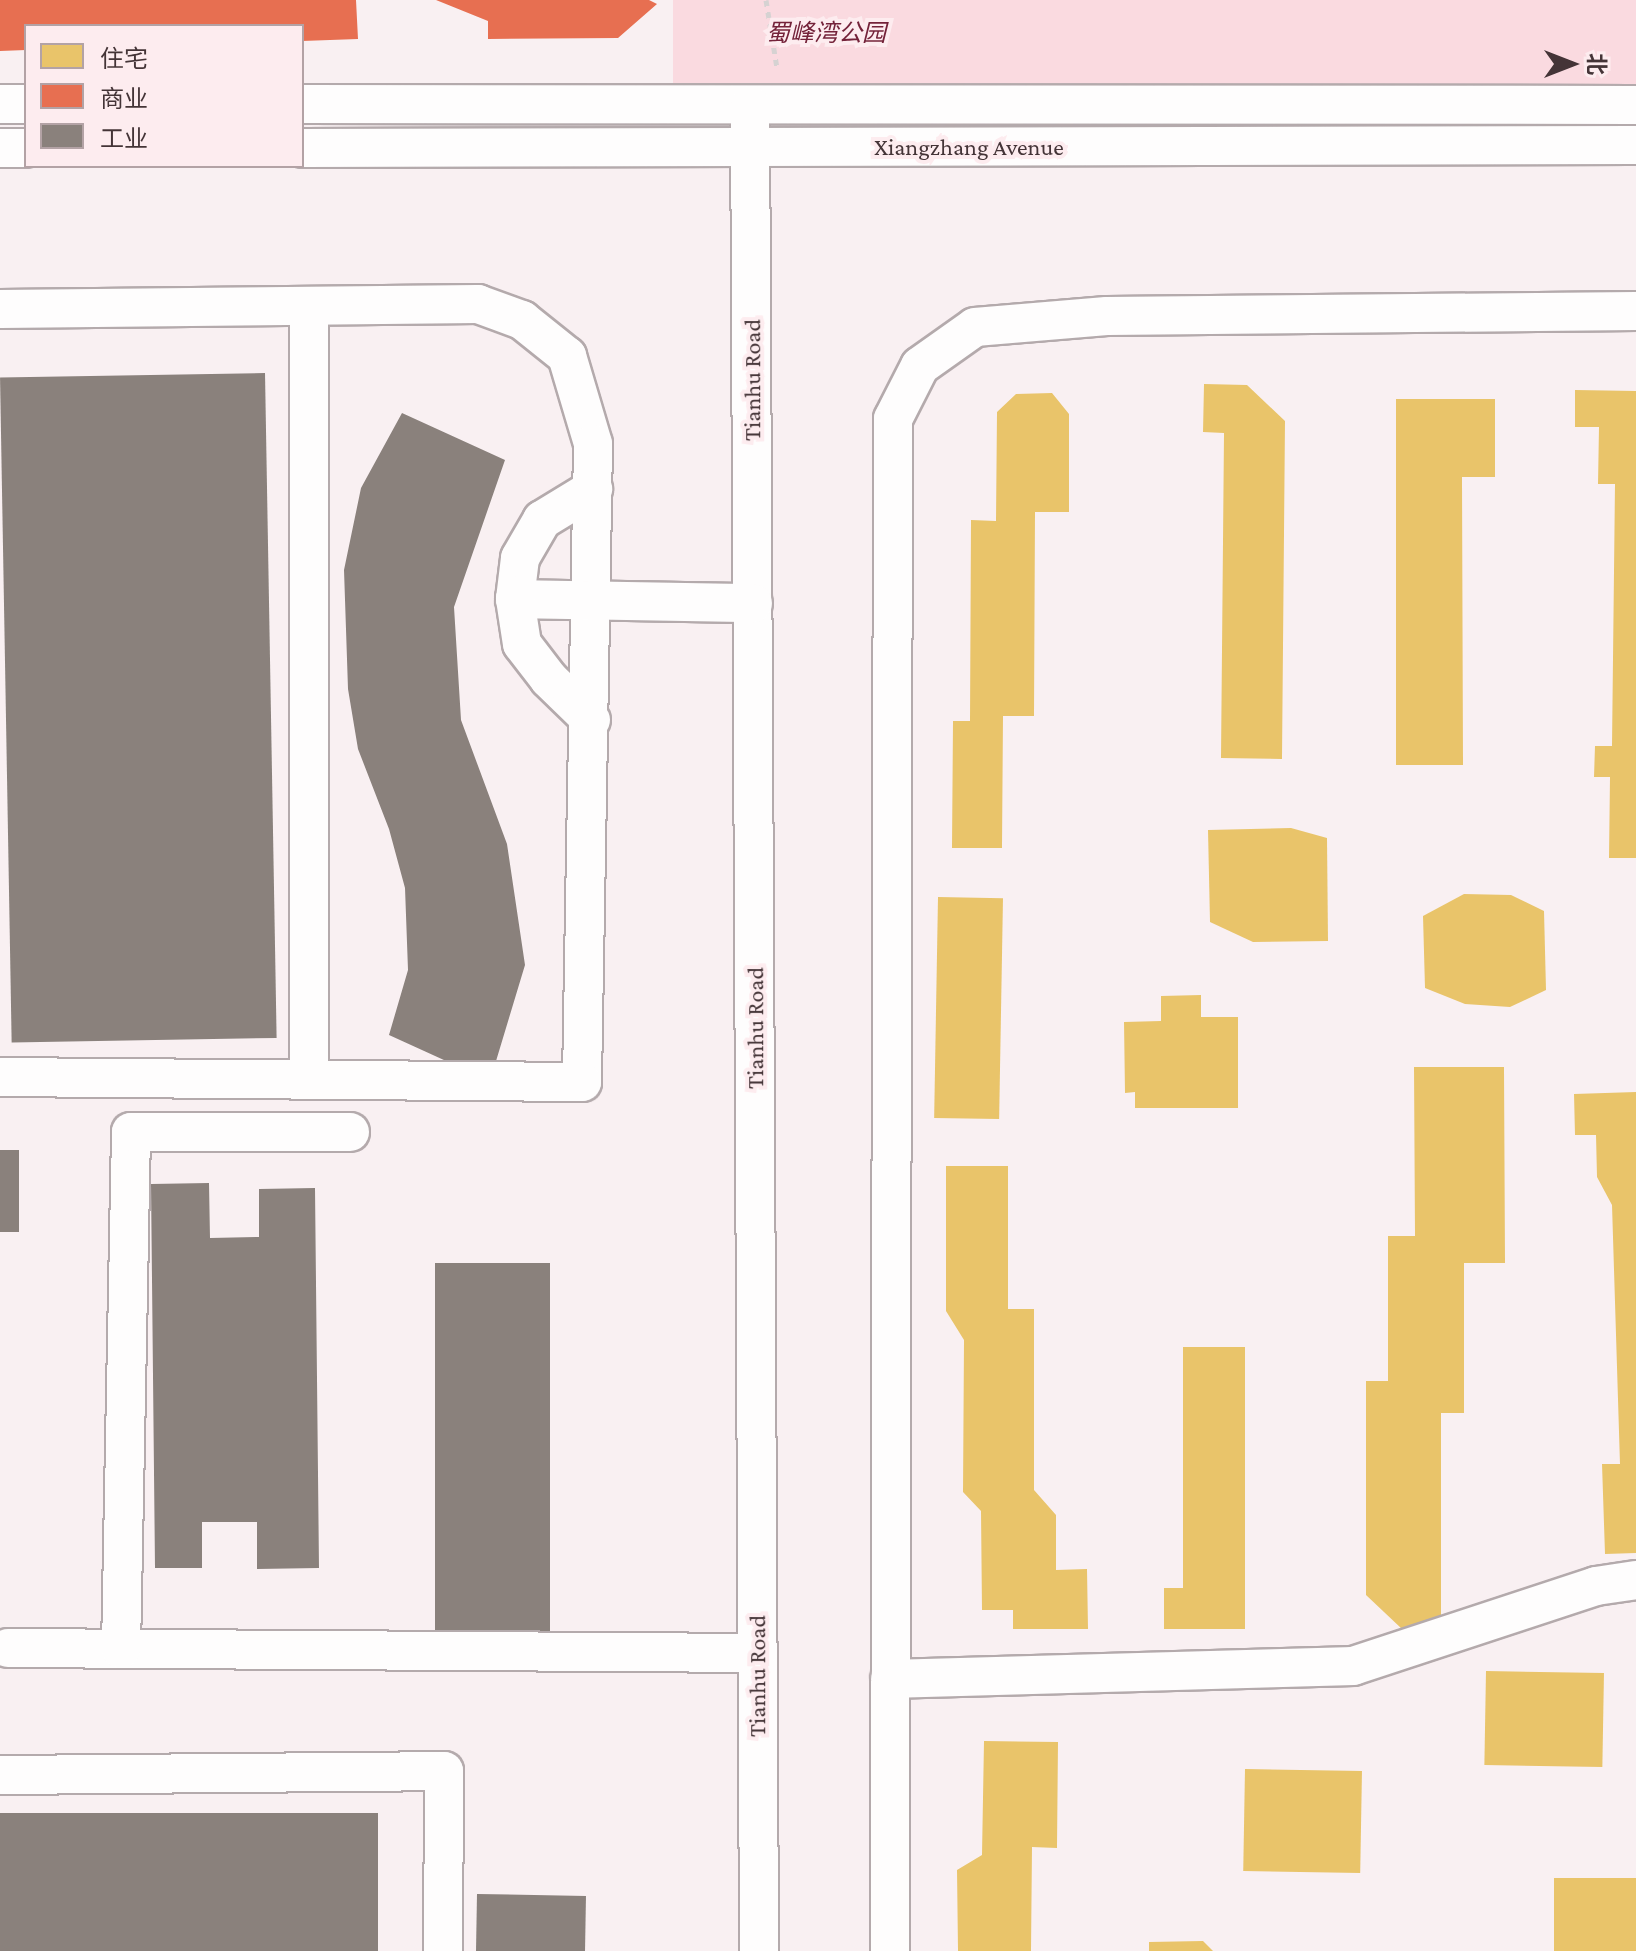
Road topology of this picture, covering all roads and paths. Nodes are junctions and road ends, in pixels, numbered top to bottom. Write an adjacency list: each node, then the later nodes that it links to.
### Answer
1 (766, 0): 5 (path)
2 (0, 104): 3 (street)
3 (24, 104)
4 (304, 104): 5 (street, Xiangzhang Avenue)
5 (766, 105): 6 (street, Xiangzhang Avenue); 11 (street, Tianhu Road)
6 (1636, 105)
7 (1636, 145): 11 (street, Xiangzhang Avenue)
8 (0, 148): 9 (street)
9 (24, 148)
10 (304, 148): 11 (street, Xiangzhang Avenue)
11 (751, 148): 18 (street, Tianhu Road)
12 (309, 306): 13 (street); 15 (street); 21 (street)
13 (0, 309)
14 (1636, 311): 27 (street)
15 (593, 489): 16 (street); 17 (street)
16 (515, 599): 17 (street); 19 (street)
17 (593, 600): 18 (street); 19 (street)
18 (753, 603): 26 (street, Tianhu Road)
19 (591, 720): 21 (street)
20 (0, 1077): 21 (street)
21 (309, 1078)
22 (350, 1132): 25 (street)
23 (1636, 1580): 27 (street)
24 (3, 1647): 25 (street)
25 (121, 1649): 26 (street)
26 (757, 1653): 30 (street, Tianhu Road)
27 (890, 1679): 31 (street)
28 (0, 1775): 29 (street)
29 (443, 1951)
30 (759, 1951)
31 (890, 1951)

